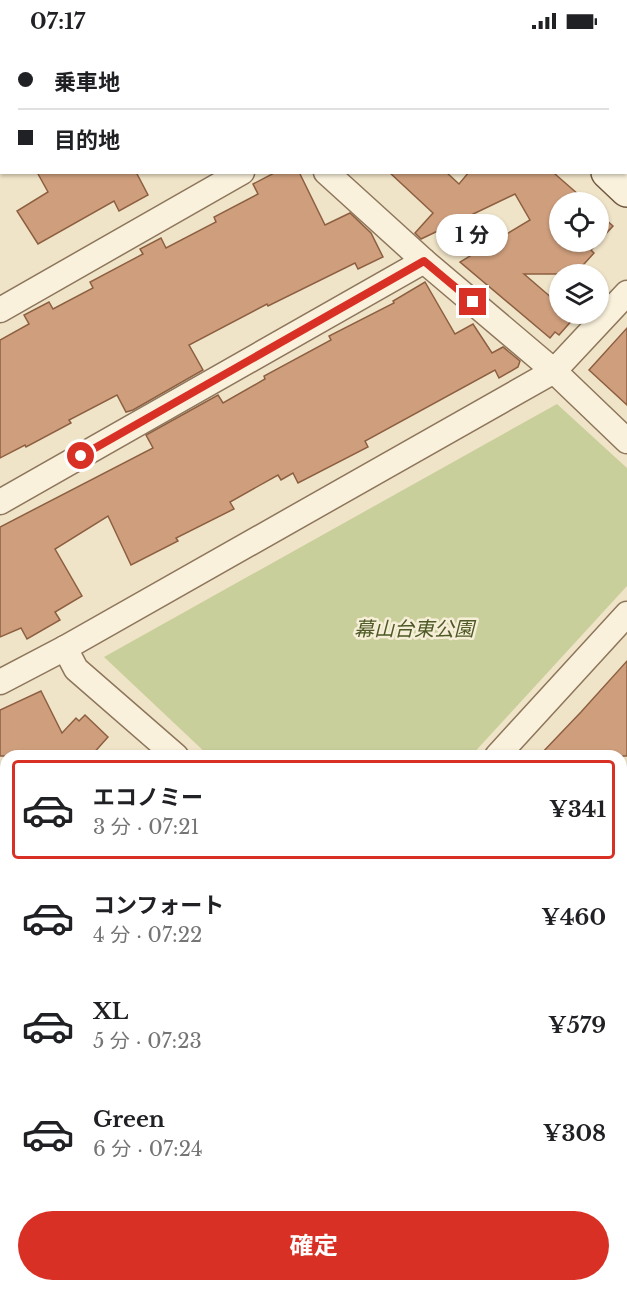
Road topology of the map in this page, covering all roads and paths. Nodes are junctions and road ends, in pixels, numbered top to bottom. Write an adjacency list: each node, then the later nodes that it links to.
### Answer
1 (238, 174): 7 (street)
2 (328, 174): 5 (street)
3 (610, 174): 4 (street)
4 (627, 190)
5 (424, 261): 8 (street); 10 (street)
6 (627, 293): 8 (street)
7 (0, 310)
8 (554, 371): 9 (street); 12 (street)
9 (627, 441)
10 (0, 502)
11 (627, 614): 15 (street)
12 (65, 648): 13 (street); 14 (street)
13 (0, 682)
14 (169, 750)
15 (502, 750)

